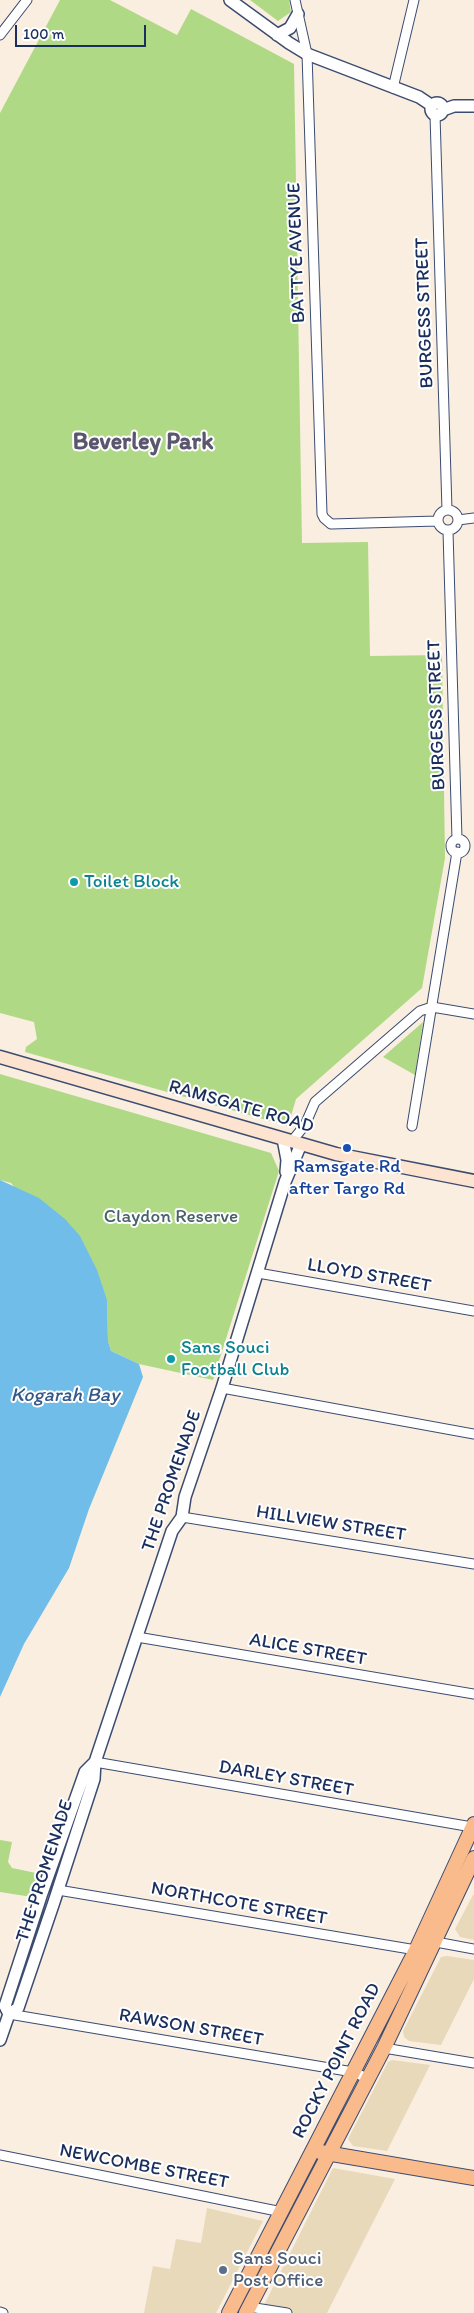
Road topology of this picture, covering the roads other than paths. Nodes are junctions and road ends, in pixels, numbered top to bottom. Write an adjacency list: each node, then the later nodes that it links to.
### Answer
1 (27, 0): 7 (street)
2 (230, 0): 6 (street)
3 (295, 0): 5 (street, BATTYE AVENUE)
4 (414, 0): 9 (street)
5 (298, 14): 6 (street); 8 (street, BATTYE AVENUE)
6 (277, 34): 8 (street)
7 (0, 35)
8 (307, 54): 9 (street); 15 (street, BATTYE AVENUE)
9 (393, 88): 11 (street)
10 (474, 106): 11 (street)
11 (437, 110): 12 (street, BURGESS STREET)
12 (447, 510): 14 (street); 15 (street)
13 (474, 518): 14 (street)
14 (458, 520): 16 (street)
15 (438, 521): 16 (street)
16 (448, 530): 18 (street, BURGESS STREET)
17 (474, 848): 18 (street)
18 (461, 849): 19 (street)
19 (432, 1007): 20 (street); 22 (street); 23 (street)
20 (474, 1014)
21 (0, 1057): 24 (main road, RAMSGATE ROAD)
22 (305, 1125): 24 (street); 24 (street)
23 (412, 1126)
24 (296, 1143): 25 (main road, RAMSGATE ROAD); 26 (street, THE PROMENADE); 26 (street, THE PROMENADE)
25 (474, 1181)
26 (285, 1182): 27 (street, THE PROMENADE)
27 (258, 1273): 28 (street, LLOYD STREET); 29 (street, THE PROMENADE)
28 (474, 1311)
29 (222, 1388): 30 (street); 31 (street, THE PROMENADE)
30 (474, 1434)
31 (182, 1517): 32 (street, HILLVIEW STREET); 33 (street, THE PROMENADE)
32 (474, 1564)
33 (137, 1637): 34 (street, ALICE STREET); 35 (street, THE PROMENADE)
34 (474, 1694)
35 (95, 1762): 36 (street, DARLEY STREET); 38 (street, THE PROMENADE); 42 (street, THE PROMENADE)
36 (473, 1826): 41 (main road, ROCKY POINT ROAD)
37 (474, 1858): 39 (main road, ROCKY POINT ROAD)
38 (58, 1890): 41 (street, NORTHCOTE STREET); 42 (street, THE PROMENADE)
39 (436, 1942): 40 (street); 44 (main road, ROCKY POINT ROAD)
40 (474, 1949)
41 (416, 1950): 46 (main road, ROCKY POINT ROAD)
42 (9, 2014): 43 (street, THE PROMENADE); 46 (street, RAWSON STREET)
43 (0, 2040)
44 (384, 2048): 45 (street); 47 (main road, ROCKY POINT ROAD)
45 (474, 2063)
46 (353, 2072): 47 (street, RAWSON STREET); 48 (main road, ROCKY POINT ROAD)
47 (367, 2078): 49 (main road, ROCKY POINT ROAD)
48 (312, 2150): 49 (main road); 52 (main road, ROCKY POINT ROAD)
49 (328, 2154): 51 (main road); 53 (main road, ROCKY POINT ROAD)
50 (0, 2155): 52 (street, NEWCOMBE STREET)
51 (474, 2178)
52 (282, 2212): 54 (main road, ROCKY POINT ROAD)
53 (248, 2310): 55 (street)
54 (229, 2313)
55 (287, 2313)

